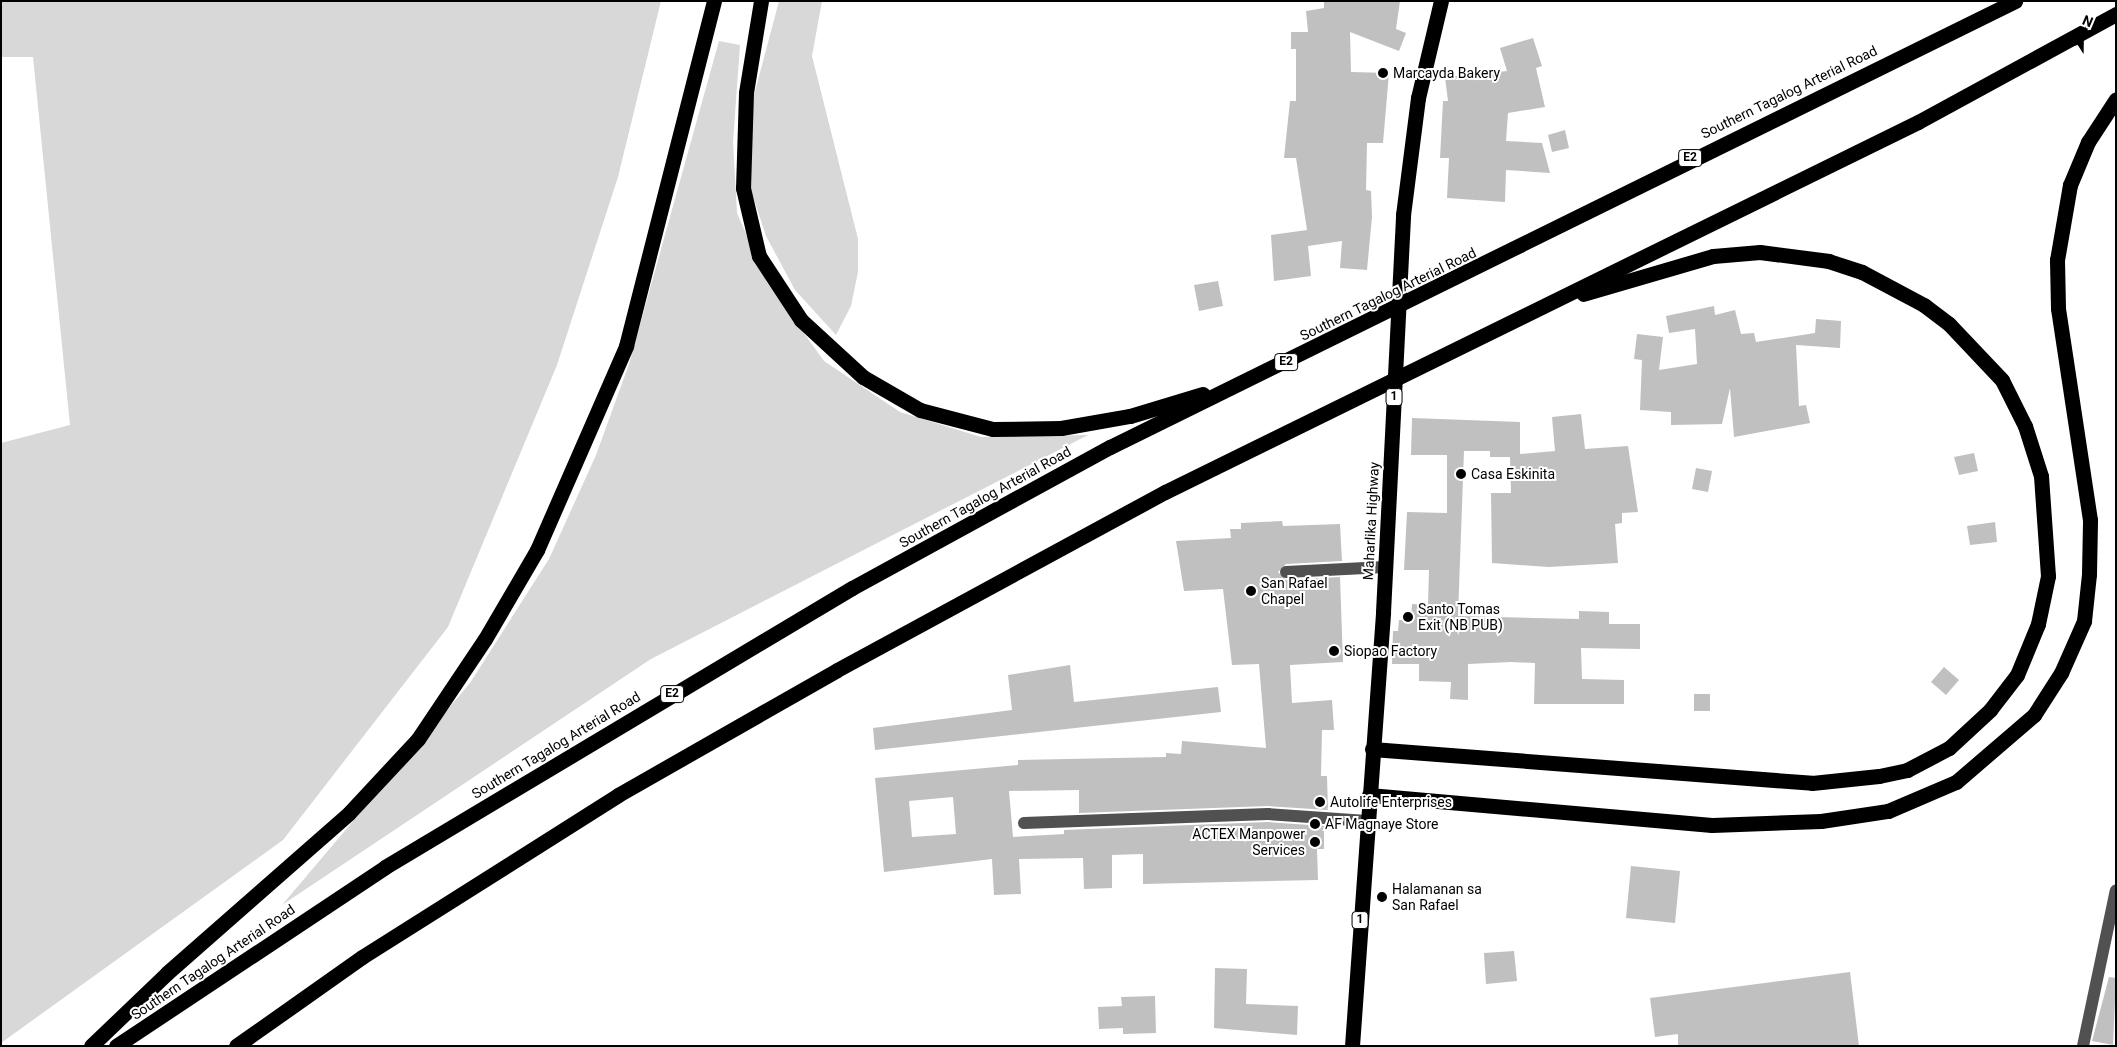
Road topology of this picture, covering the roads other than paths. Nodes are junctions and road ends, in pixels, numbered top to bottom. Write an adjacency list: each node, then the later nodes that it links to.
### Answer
1 (714, 1): 16 (highway)
2 (761, 1): 8 (highway)
3 (1442, 1): 9 (highway, Maharlika Highway / 1)
4 (2015, 1): 8 (highway, Southern Tagalog Arterial Road / E2)
5 (2116, 14): 7 (highway)
6 (2116, 99): 12 (highway)
7 (1543, 306): 11 (highway); 18 (highway)
8 (1250, 380): 17 (highway, Southern Tagalog Arterial Road / E2)
9 (1385, 567): 10 (street); 11 (highway, Maharlika Highway / 1)
10 (1286, 572)
11 (1372, 749): 12 (highway, Maharlika Highway / 1)
12 (1369, 795): 13 (highway, Maharlika Highway / 1)
13 (1367, 821): 14 (street); 19 (highway, Maharlika Highway / 1)
14 (1024, 823)
15 (2116, 890): 20 (street)
16 (91, 1046)
17 (116, 1046)
18 (236, 1046)
19 (1352, 1046)
20 (2083, 1046)

